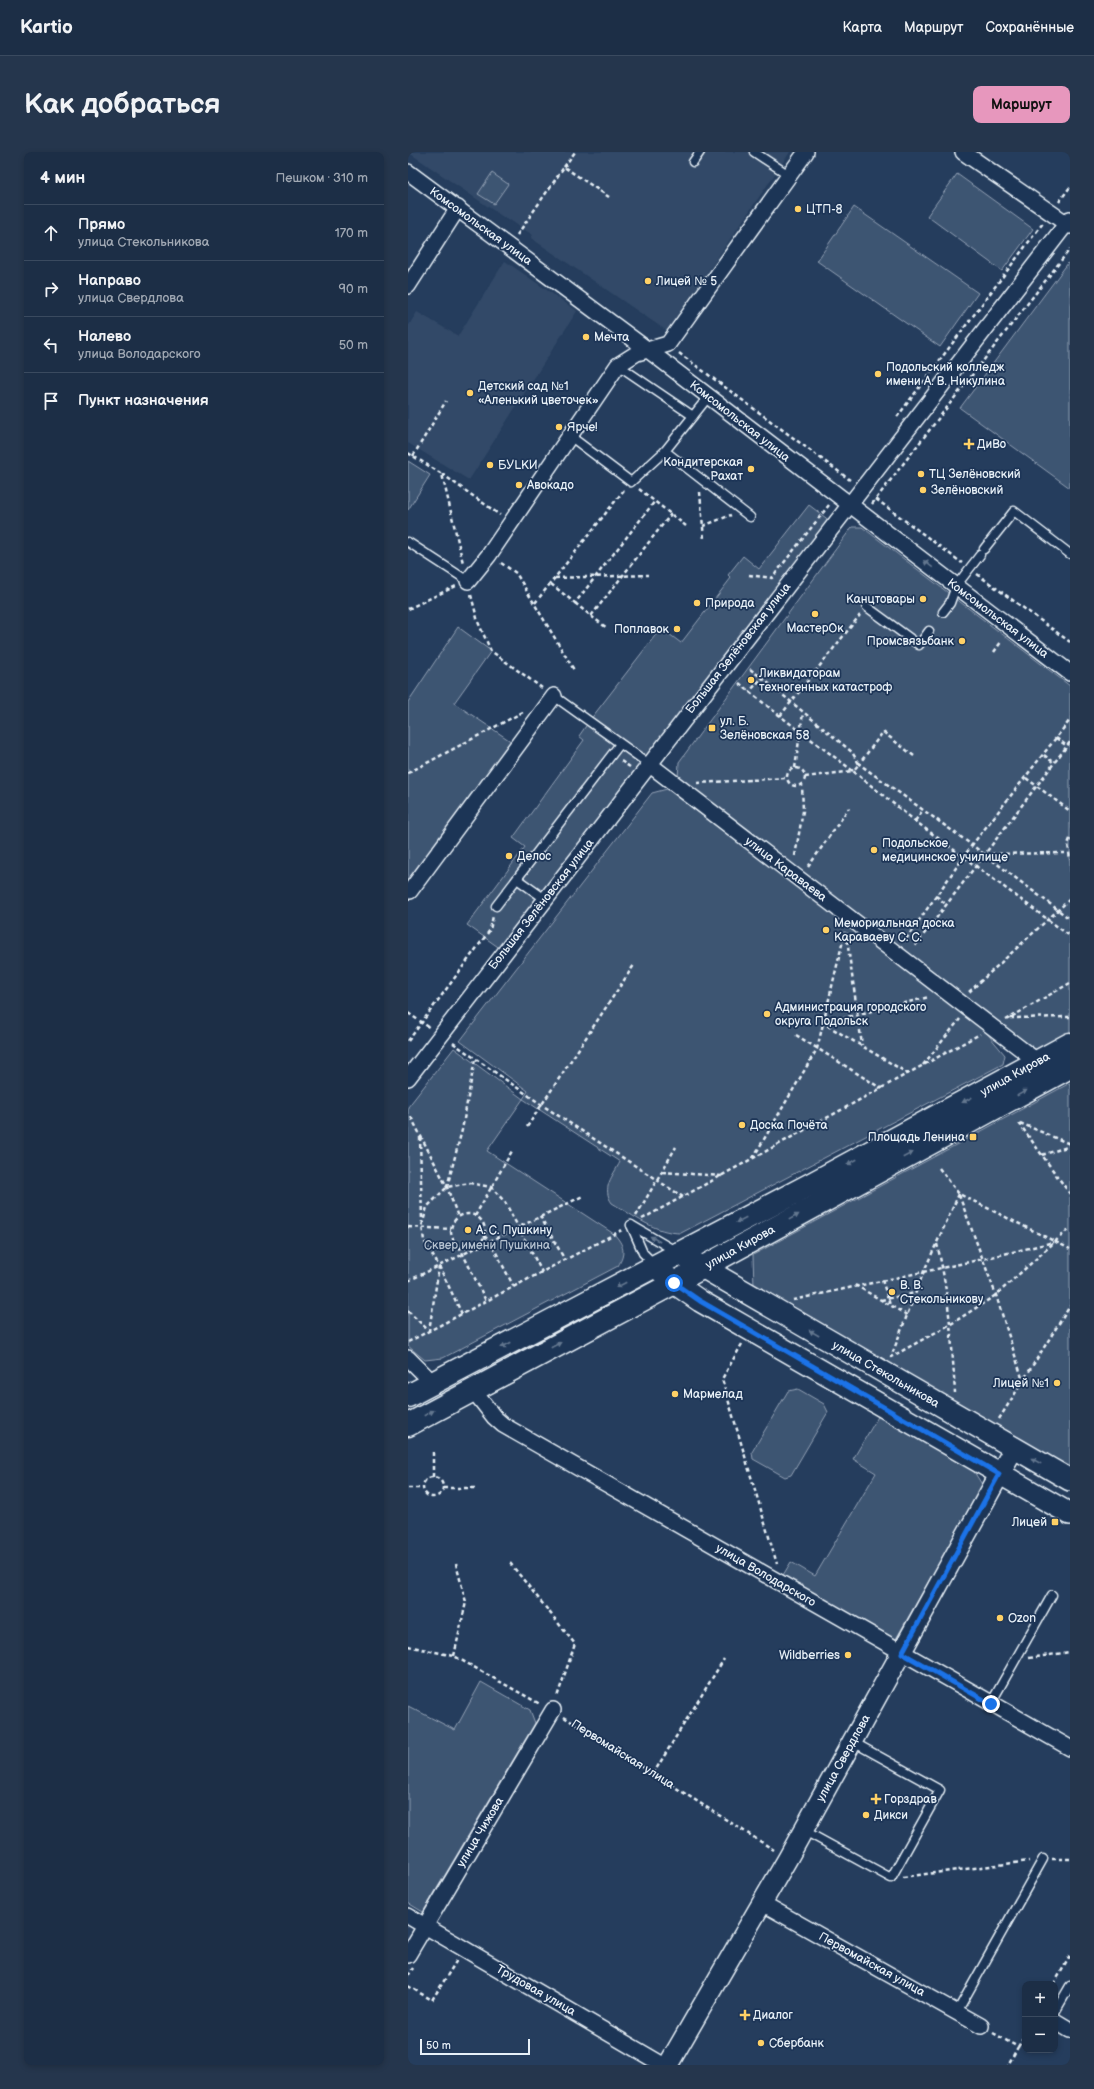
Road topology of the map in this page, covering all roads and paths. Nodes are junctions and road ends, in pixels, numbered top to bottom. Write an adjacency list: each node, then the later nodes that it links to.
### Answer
1 (575, 152): 7 (path)
2 (700, 152): 6 (lane)
3 (754, 152): 9 (lane)
4 (806, 152): 9 (street)
5 (963, 152): 13 (street)
6 (693, 162)
7 (564, 167): 11 (path); 16 (path)
8 (408, 172): 12 (street, Комсомольская улица)
9 (789, 176): 19 (street)
10 (1070, 187): 13 (path)
11 (609, 197)
12 (458, 208): 16 (street, Комсомольская улица); 18 (street)
13 (1051, 212): 14 (street); 25 (path)
14 (1069, 223): 32 (street, Большая Зелёновская улица)
15 (511, 231): 16 (path)
16 (513, 241): 20 (street, Комсомольская улица)
17 (1070, 249): 34 (path)
18 (408, 286)
19 (668, 344): 20 (street); 32 (path)
20 (648, 350): 21 (street); 22 (street, Комсомольская улица)
21 (618, 365): 24 (lane); 26 (street)
22 (709, 396): 24 (lane); 36 (street, Комсомольская улица)
23 (446, 401): 29 (path)
24 (693, 416): 27 (lane)
25 (893, 423)
26 (570, 436): 33 (lane); 41 (street)
27 (665, 451): 31 (lane); 33 (lane)
28 (408, 453): 29 (path)
29 (413, 456): 30 (path)
30 (442, 474): 41 (path); 54 (path)
31 (699, 478): 37 (lane); 43 (path)
32 (856, 480): 34 (path); 36 (street, Большая Зелёновская улица); 36 (path)
33 (631, 482): 35 (path); 53 (path)
34 (876, 499): 39 (path); 48 (path)
35 (655, 501): 38 (path); 52 (path)
36 (842, 505): 39 (street, Комсомольская улица); 50 (path); 88 (street, Большая Зелёновская улица)
37 (742, 511): 40 (lane); 43 (path)
38 (671, 514): 42 (path); 51 (path)
39 (864, 516): 56 (street, Комсомольская улица, one-way to 39)
40 (750, 517)
41 (511, 523): 47 (street)
42 (686, 526)
43 (703, 526): 44 (path)
44 (704, 539)
45 (408, 542): 54 (lane)
46 (1070, 554): 48 (lane)
47 (489, 555): 54 (street); 58 (path)
48 (969, 568): 56 (lane); 66 (path)
49 (648, 575): 51 (path)
50 (749, 575)
51 (622, 576): 52 (path); 62 (path)
52 (596, 577): 53 (path); 57 (path)
53 (555, 578): 55 (path)
54 (468, 581): 60 (path); 74 (path)
55 (550, 584): 57 (path); 58 (path)
56 (956, 586): 61 (lane); 70 (street, Комсомольская улица)
57 (575, 603): 62 (path)
58 (535, 604): 69 (path)
59 (867, 607): 64 (lane); 75 (path)
60 (408, 609)
61 (943, 612)
62 (591, 616): 63 (path)
63 (607, 628)
64 (929, 631)
65 (1001, 642): 67 (path)
66 (1070, 642)
67 (994, 652)
68 (750, 669): 71 (path)
69 (574, 670)
70 (1070, 673)
71 (762, 678): 73 (path); 75 (path)
72 (739, 683): 73 (path)
73 (749, 692): 78 (path)
74 (554, 696): 83 (lane); 113 (street)
75 (791, 703): 77 (path); 78 (path)
76 (526, 711): 92 (path)
77 (803, 713): 80 (path); 89 (path)
78 (780, 716): 80 (path)
79 (1070, 720): 81 (path)
80 (801, 733): 90 (path); 91 (path)
81 (1056, 738): 84 (path); 85 (path)
82 (1070, 742): 84 (path)
83 (620, 744): 88 (lane); 112 (lane)
84 (1067, 746): 87 (path)
85 (1044, 754): 87 (path); 95 (path)
86 (914, 756): 89 (path)
87 (1054, 763): 98 (path)
88 (649, 764): 116 (street, Большая Зелёновская улица); 128 (street, улица Караваева)
89 (859, 764): 91 (path); 100 (path)
90 (795, 768): 93 (path); 94 (path)
91 (853, 771): 93 (path); 102 (path)
92 (408, 773)
93 (805, 777): 97 (path)
94 (786, 778): 96 (path); 97 (path)
95 (1026, 778): 98 (path); 104 (path)
96 (697, 783)
97 (802, 784): 107 (path)
98 (1036, 786): 101 (path); 106 (path)
99 (849, 808): 111 (path)
100 (923, 810): 102 (path); 104 (path)
101 (1070, 811)
102 (915, 821): 108 (path)
103 (1070, 839): 105 (path)
104 (972, 845): 106 (path); 108 (path)
105 (1068, 853): 106 (path); 109 (path)
106 (984, 854): 110 (path); 119 (path)
107 (795, 856)
108 (963, 857): 110 (path); 114 (path)
109 (1070, 860)
110 (975, 866): 117 (path); 120 (path)
111 (808, 867)
112 (517, 879): 116 (lane); 118 (lane)
113 (408, 891)
114 (936, 896): 117 (path); 123 (path)
115 (1070, 899): 119 (path)
116 (545, 900): 136 (street, Большая Зелёновская улица)
117 (947, 905): 124 (path)
118 (496, 906): 133 (path)
119 (1058, 909): 120 (path); 121 (path)
120 (1048, 918): 122 (path); 128 (path)
121 (1070, 918)
122 (1070, 936)
123 (906, 939)
124 (915, 946)
125 (634, 966): 149 (path)
126 (1070, 983): 132 (path)
127 (934, 996): 130 (path)
128 (960, 1003): 135 (street, улица Караваева); 144 (path)
129 (408, 1012): 133 (path)
130 (857, 1014): 134 (path); 134 (path); 140 (path)
131 (1070, 1017): 132 (path)
132 (1010, 1018): 135 (path)
133 (422, 1022): 136 (path); 138 (path)
134 (823, 1023): 140 (path); 141 (path)
135 (992, 1027): 143 (street, улица Караваева); 144 (path)
136 (440, 1034): 142 (path); 147 (street, Большая Зелёновская улица)
137 (796, 1035): 141 (path)
138 (408, 1041)
139 (1070, 1044): 143 (main road, улица Кирова)
140 (862, 1046): 146 (path)
141 (817, 1049): 148 (path); 157 (path)
142 (475, 1059): 149 (path); 162 (path)
143 (1038, 1062): 183 (main road, улица Кирова, one-way to 183)
144 (922, 1067): 146 (path)
145 (1070, 1067): 189 (main road, улица Кирова, one-way to 145)
146 (910, 1074): 148 (path)
147 (408, 1078)
148 (882, 1089): 157 (path)
149 (542, 1105): 151 (path); 161 (path)
150 (410, 1117): 152 (path)
151 (527, 1127)
152 (420, 1134): 162 (path); 172 (path)
153 (1070, 1145): 156 (path); 156 (path)
154 (676, 1147): 159 (path)
155 (512, 1151): 163 (path)
156 (1042, 1155): 165 (path)
157 (753, 1159): 160 (path)
158 (939, 1168): 164 (path)
159 (662, 1172): 160 (path); 161 (path)
160 (722, 1176): 167 (path)
161 (657, 1181): 167 (path); 171 (path)
162 (447, 1187): 163 (path); 170 (path); 172 (path)
163 (491, 1187): 168 (path); 174 (path)
164 (959, 1194): 179 (path); 180 (path); 185 (path)
165 (1070, 1194)
166 (583, 1196): 169 (path)
167 (683, 1198): 171 (path)
168 (475, 1216): 170 (path); 177 (path)
169 (540, 1216): 174 (path); 186 (path)
170 (458, 1217): 176 (path)
171 (631, 1225): 183 (lane, one-way to 171); 186 (path); 188 (lane)
172 (422, 1226): 173 (path); 176 (path); 187 (path)
173 (408, 1227)
174 (519, 1227): 178 (path); 192 (path)
175 (1070, 1228): 179 (path)
176 (451, 1230): 181 (path)
177 (484, 1236): 178 (path); 181 (path)
178 (490, 1241): 184 (path); 197 (path)
179 (1054, 1242): 182 (path); 185 (path); 199 (path)
180 (937, 1243): 190 (path); 191 (path)
181 (459, 1245): 184 (path)
182 (1070, 1249)
183 (678, 1253): 188 (main road, улица Кирова); 189 (main road, улица Стекольникова)
184 (464, 1254): 187 (path); 203 (path)
185 (983, 1259): 190 (path); 199 (path)
186 (565, 1260): 192 (path)
187 (439, 1266): 194 (path); 207 (path); 210 (path)
188 (655, 1266): 189 (main road); 195 (main road); 215 (main road, улица Кирова, one-way to 215)
189 (704, 1266): 195 (main road, улица Кирова); 222 (main road, улица Стекольникова, one-way to 189)
190 (942, 1267): 191 (path); 209 (path)
191 (924, 1271): 193 (path); 198 (path)
192 (542, 1272): 197 (path)
193 (882, 1280): 196 (path); 200 (path)
194 (408, 1281)
195 (674, 1283): 216 (main road, улица Кирова, one-way to 195); 224 (main road)
196 (855, 1285): 201 (path); 202 (path)
197 (514, 1287): 203 (path)
198 (915, 1293): 200 (path); 208 (path)
199 (996, 1295): 209 (path); 214 (path)
200 (888, 1299): 202 (path); 204 (path)
201 (792, 1300)
202 (881, 1300): 204 (path)
203 (486, 1301): 207 (path)
204 (890, 1305): 208 (path)
205 (1070, 1306): 214 (path)
206 (408, 1311): 210 (path)
207 (462, 1314): 210 (path)
208 (907, 1315): 209 (path)
209 (951, 1324): 217 (path)
210 (429, 1331): 211 (path)
211 (408, 1342)
212 (743, 1344): 234 (path)
213 (408, 1358): 215 (street)
214 (1023, 1381): 220 (path)
215 (434, 1382): 218 (main road, улица Кирова); 219 (main road)
216 (472, 1390): 219 (main road, улица Кирова); 238 (street, улица Володарского)
217 (955, 1394)
218 (408, 1396)
219 (450, 1402): 221 (main road, улица Кирова, one-way to 219)
220 (999, 1419)
221 (408, 1425)
222 (1014, 1448): 224 (street, улица Свердлова); 226 (main road, улица Стекольникова, one-way to 222)
223 (433, 1452): 225 (path)
224 (999, 1474): 231 (main road); 238 (street, улица Свердлова)
225 (433, 1477): 228 (path); 229 (path)
226 (1070, 1480)
227 (408, 1488): 228 (path)
228 (423, 1488): 229 (path)
229 (442, 1488): 230 (path)
230 (475, 1488)
231 (1070, 1514)
232 (510, 1563): 243 (path)
233 (456, 1564): 239 (path)
234 (778, 1567)
235 (1052, 1595): 241 (lane)
236 (408, 1646): 239 (path, Первомайская улица)
237 (1070, 1652): 241 (path)
238 (902, 1653): 242 (street, улица Володарского); 244 (street, улица Свердлова)
239 (454, 1656): 243 (path, Первомайская улица)
240 (724, 1659): 246 (path)
241 (1015, 1660): 242 (lane)
242 (991, 1704): 245 (street, улица Володарского)
243 (553, 1710): 246 (path, Первомайская улица); 254 (street, улица Чижова)
244 (853, 1742): 247 (street, улица Свердлова); 251 (lane)
245 (1070, 1748)
246 (653, 1774): 248 (path, Первомайская улица)
247 (804, 1830): 248 (street, улица Свердлова); 251 (lane)
248 (788, 1858): 252 (street, улица Свердлова)
249 (1043, 1859): 250 (path); 251 (path); 262 (lane)
250 (1070, 1859)
251 (891, 1878)
252 (762, 1903): 262 (street, Первомайская улица); 269 (street, улица Свердлова)
253 (408, 1916): 254 (street, Трудовая улица)
254 (425, 1926): 256 (street, улица Чижова); 268 (street, Трудовая улица)
255 (461, 1954): 259 (path)
256 (408, 1955)
257 (1070, 1956): 258 (path)
258 (1056, 1981)
259 (408, 1986)
260 (1070, 1986): 261 (lane)
261 (1058, 2007)
262 (957, 2012): 264 (street, Первомайская улица)
263 (1058, 2023): 265 (street)
264 (981, 2026): 267 (path)
265 (1070, 2030)
266 (1022, 2040): 267 (path)
267 (1018, 2047): 270 (path)
268 (663, 2065)
269 (668, 2065)
270 (1008, 2065)

